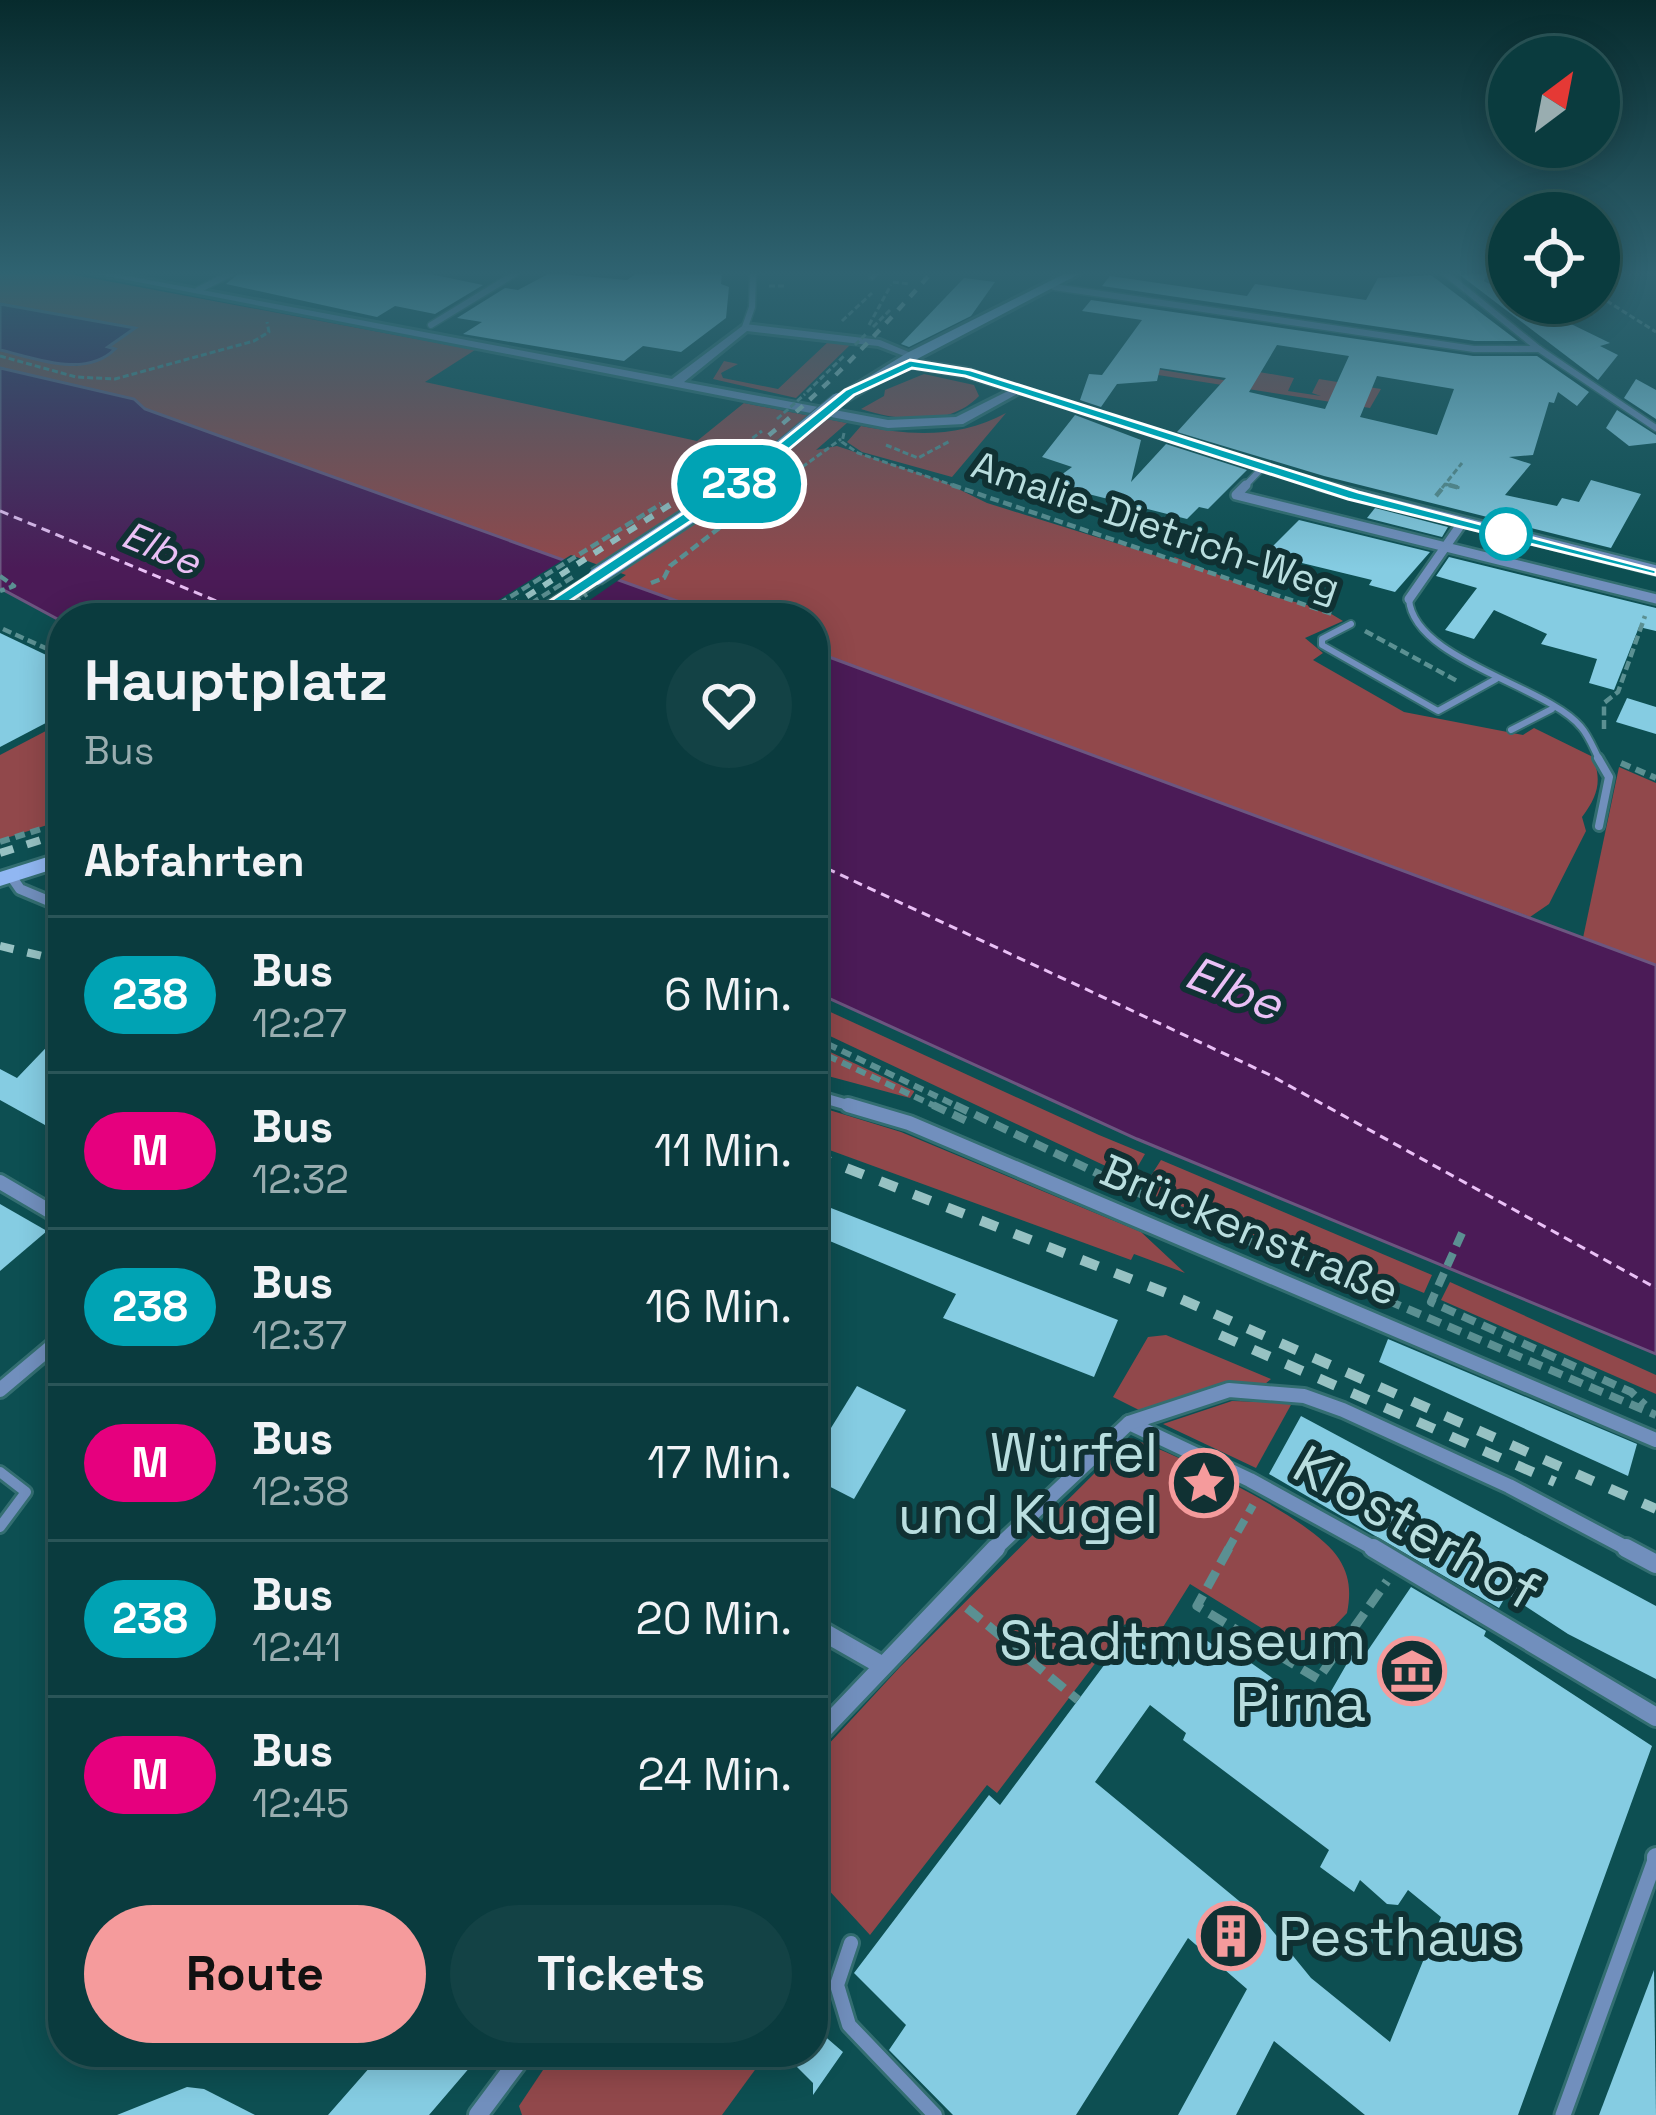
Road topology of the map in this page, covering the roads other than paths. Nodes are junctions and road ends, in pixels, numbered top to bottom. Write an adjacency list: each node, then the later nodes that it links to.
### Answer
1 (617, 372): 7 (street)
2 (689, 372): 7 (street)
3 (888, 372): 16 (main road, bridge)
4 (961, 372): 6 (street)
5 (1573, 372): 9 (street)
6 (967, 373): 8 (street)
7 (675, 383): 8 (street)
8 (1019, 389): 10 (street)
9 (1656, 428)
10 (1264, 466): 11 (street); 12 (street)
11 (1462, 523): 12 (street); 13 (street)
12 (1445, 548): 14 (street); 15 (street)
13 (1656, 570)
14 (1653, 598)
15 (1409, 599): 18 (lane)
16 (555, 603)
17 (1351, 624): 18 (lane)
18 (1496, 680): 19 (lane)
19 (1552, 709): 20 (lane); 21 (lane)
20 (1511, 730)
21 (1599, 826)
22 (48, 864): 23 (main road)
23 (6, 877): 24 (street)
24 (48, 901)
25 (828, 1099): 31 (street, Brückenstraße)
26 (0, 1183): 27 (street)
27 (48, 1210)
28 (48, 1350): 29 (street)
29 (0, 1390)
30 (1129, 1423): 34 (street); 36 (street); 37 (street, Klosterhof)
31 (1656, 1440)
32 (0, 1472): 33 (lane)
33 (0, 1526)
34 (1656, 1564)
35 (828, 1635): 36 (street)
36 (883, 1666): 38 (street)
37 (1656, 1717)
38 (828, 1724)
39 (1655, 1861): 44 (street)
40 (851, 1943): 43 (lane)
41 (515, 2067): 42 (street)
42 (483, 2113)
43 (935, 2115)
44 (1563, 2115)

